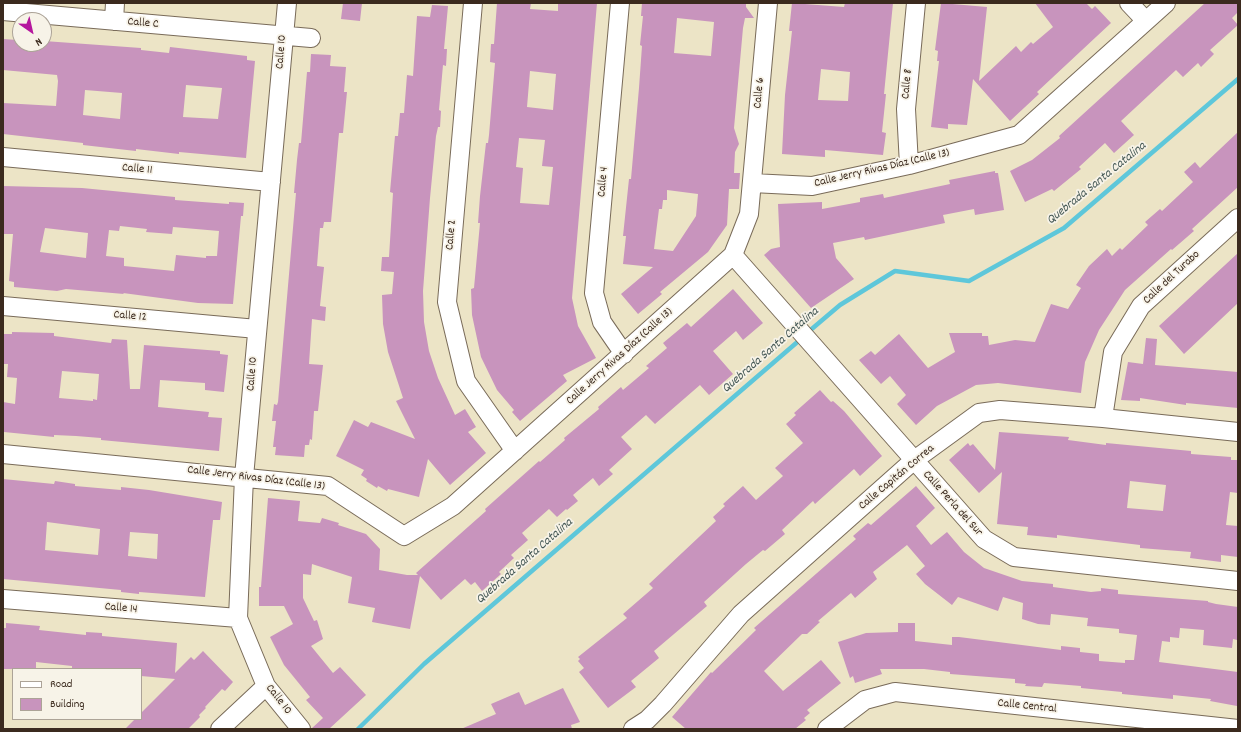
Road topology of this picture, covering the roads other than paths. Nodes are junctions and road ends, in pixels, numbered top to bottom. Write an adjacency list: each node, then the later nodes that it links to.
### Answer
1 (115, 3): 10 (street)
2 (287, 3): 12 (street, Calle 10)
3 (473, 3): 25 (street, Calle 2)
4 (620, 3): 22 (street, Calle 4)
5 (768, 3): 17 (street, Calle 6)
6 (916, 3): 15 (street, Calle 8)
7 (1129, 3): 11 (street)
8 (1166, 3): 11 (street, Calle Jerry Rivas Díaz (Calle 13))
9 (3, 11): 10 (street, Calle C)
10 (114, 21): 12 (street, Calle C)
11 (1146, 22): 15 (street, Calle Jerry Rivas Díaz (Calle 13))
12 (284, 36): 13 (street, Calle C); 16 (street, Calle 10)
13 (311, 38)
14 (3, 158): 16 (street, Calle 11)
15 (909, 166): 17 (street, Calle Jerry Rivas Díaz (Calle 13))
16 (271, 182): 21 (street, Calle 10)
17 (752, 183): 19 (street, Calle Jerry Rivas Díaz (Calle 13))
18 (1238, 218): 23 (street, Calle del Turabo)
19 (733, 255): 22 (street, Calle Jerry Rivas Díaz (Calle 13)); 27 (street, Calle Perla del Sur)
20 (3, 306): 21 (street, Calle 12)
21 (257, 329): 28 (street, Calle 10)
22 (624, 354): 25 (street, Calle Jerry Rivas Díaz (Calle 13))
23 (1103, 418): 24 (street, Calle Capitán Correa); 27 (street, Calle Capitán Correa)
24 (1238, 432)
25 (515, 451): 28 (street, Calle Jerry Rivas Díaz (Calle 13))
26 (3, 454): 28 (street, Calle Jerry Rivas Díaz (Calle 13))
27 (913, 461): 29 (street, Calle Perla del Sur); 36 (street, Calle Capitán Correa)
28 (244, 476): 31 (street, Calle 10)
29 (1238, 581)
30 (3, 599): 31 (street, Calle 14)
31 (238, 618): 32 (street, Calle 10)
32 (266, 686): 34 (street); 35 (street, Calle 10)
33 (829, 728): 37 (street, Calle Central)
34 (220, 729)
35 (301, 729)
36 (633, 729)
37 (1238, 729)

